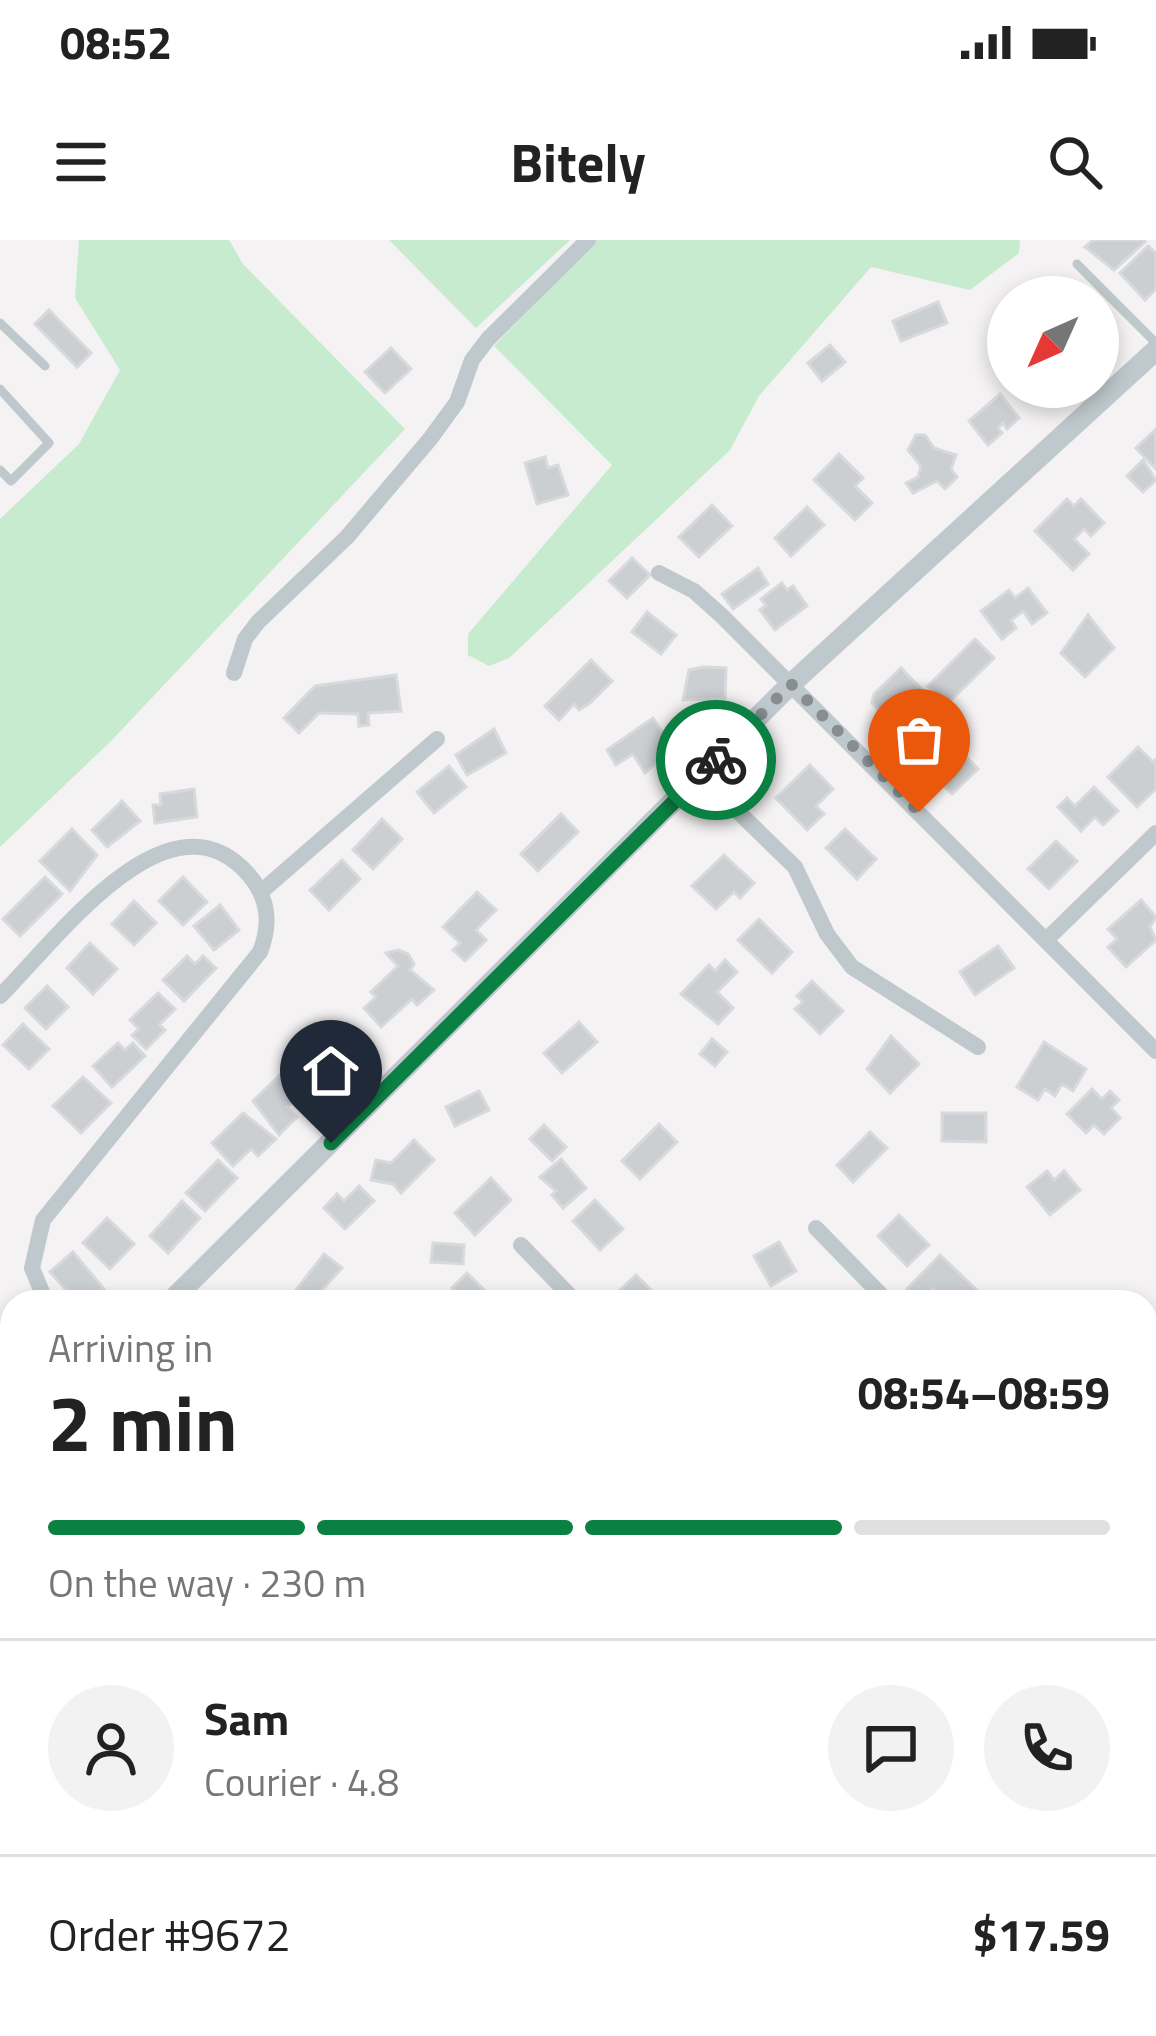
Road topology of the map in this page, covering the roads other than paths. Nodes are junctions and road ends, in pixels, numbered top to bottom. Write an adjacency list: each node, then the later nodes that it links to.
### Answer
1 (588, 240): 9 (street)
2 (1077, 264): 4 (lane)
3 (0, 322): 5 (lane)
4 (1156, 347): 10 (street)
5 (45, 366)
6 (0, 389): 7 (lane)
7 (0, 470)
8 (658, 573): 10 (street)
9 (234, 673)
10 (791, 684): 12 (street); 15 (street)
11 (436, 739): 14 (street)
12 (701, 776): 17 (street); 22 (street)
13 (1156, 833): 15 (street)
14 (262, 891): 16 (street); 21 (street)
15 (1046, 940): 18 (street)
16 (0, 996)
17 (978, 1047)
18 (1156, 1051)
19 (816, 1228): 24 (street)
20 (521, 1245): 23 (street)
21 (40, 1290)
22 (182, 1290)
23 (564, 1290)
24 (876, 1290)

